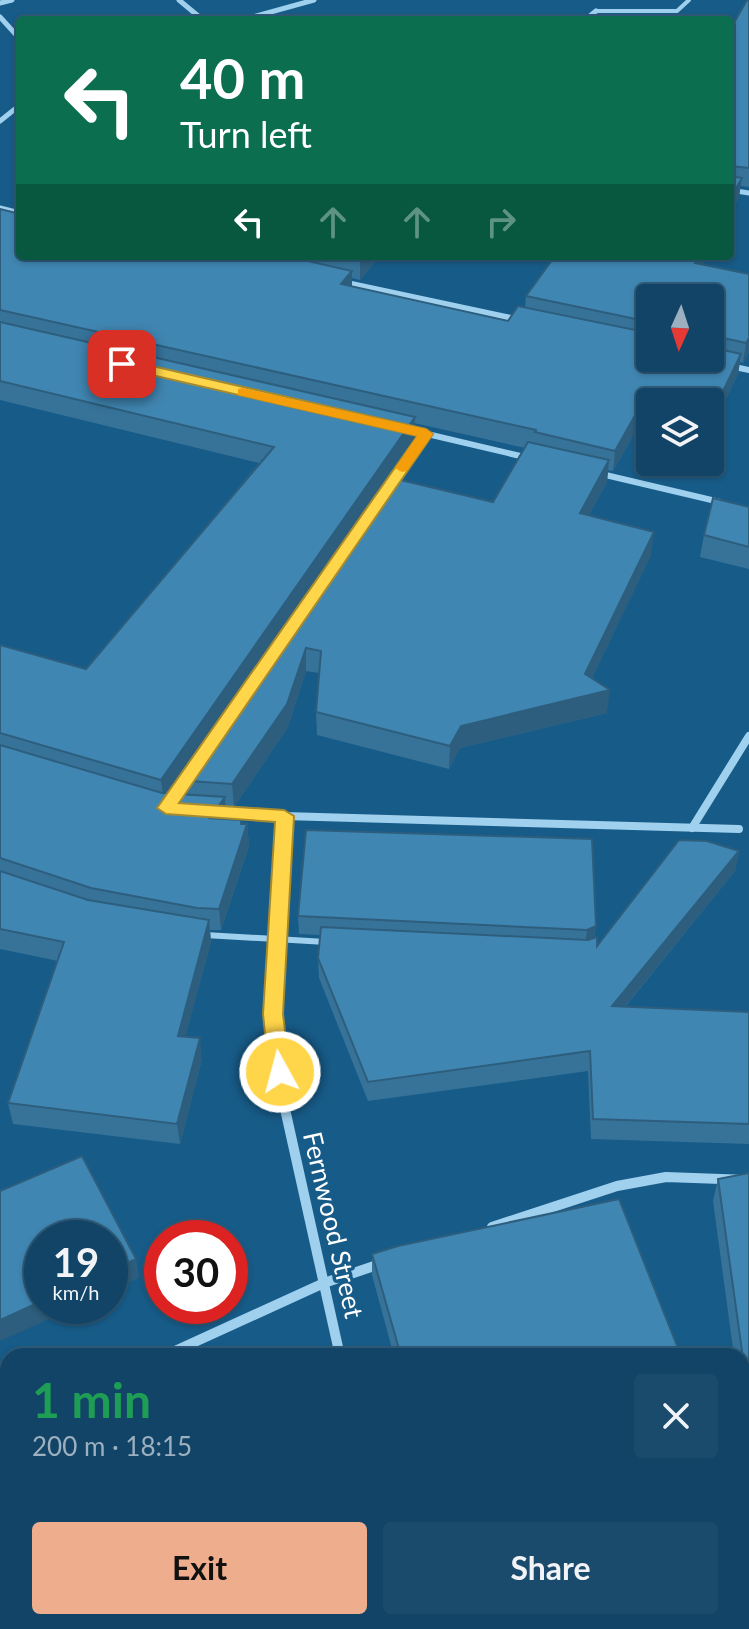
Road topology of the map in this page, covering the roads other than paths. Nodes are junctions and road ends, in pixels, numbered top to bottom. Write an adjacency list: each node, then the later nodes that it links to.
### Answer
1 (12, 0): 5 (street)
2 (179, 0): 8 (street)
3 (314, 0): 9 (street)
4 (689, 0): 7 (lane)
5 (0, 3)
6 (596, 11): 7 (lane); 10 (street)
7 (677, 11): 11 (lane)
8 (198, 16)
9 (256, 16)
10 (590, 16)
11 (673, 16)
12 (0, 17): 13 (street)
13 (16, 35)
14 (16, 108): 15 (street)
15 (0, 121)
16 (329, 279): 17 (street)
17 (531, 322)
18 (724, 364): 19 (street)
19 (749, 370)
20 (395, 427): 21 (street)
21 (426, 434): 22 (street); 24 (lane)
22 (534, 459)
23 (595, 473): 25 (street)
24 (390, 486)
25 (734, 505)
26 (749, 736): 29 (street)
27 (210, 811): 28 (lane)
28 (284, 816): 29 (street); 33 (street, Fernwood Street)
29 (692, 828): 30 (street); 31 (lane)
30 (739, 829)
31 (684, 839)
32 (198, 935): 33 (lane)
33 (276, 940): 34 (lane); 38 (street, Fernwood Street)
34 (338, 943)
35 (749, 1180): 36 (street)
36 (487, 1229)
37 (385, 1263): 38 (street)
38 (324, 1283): 39 (street); 40 (street, Fernwood Street)
39 (182, 1348)
40 (338, 1348)

